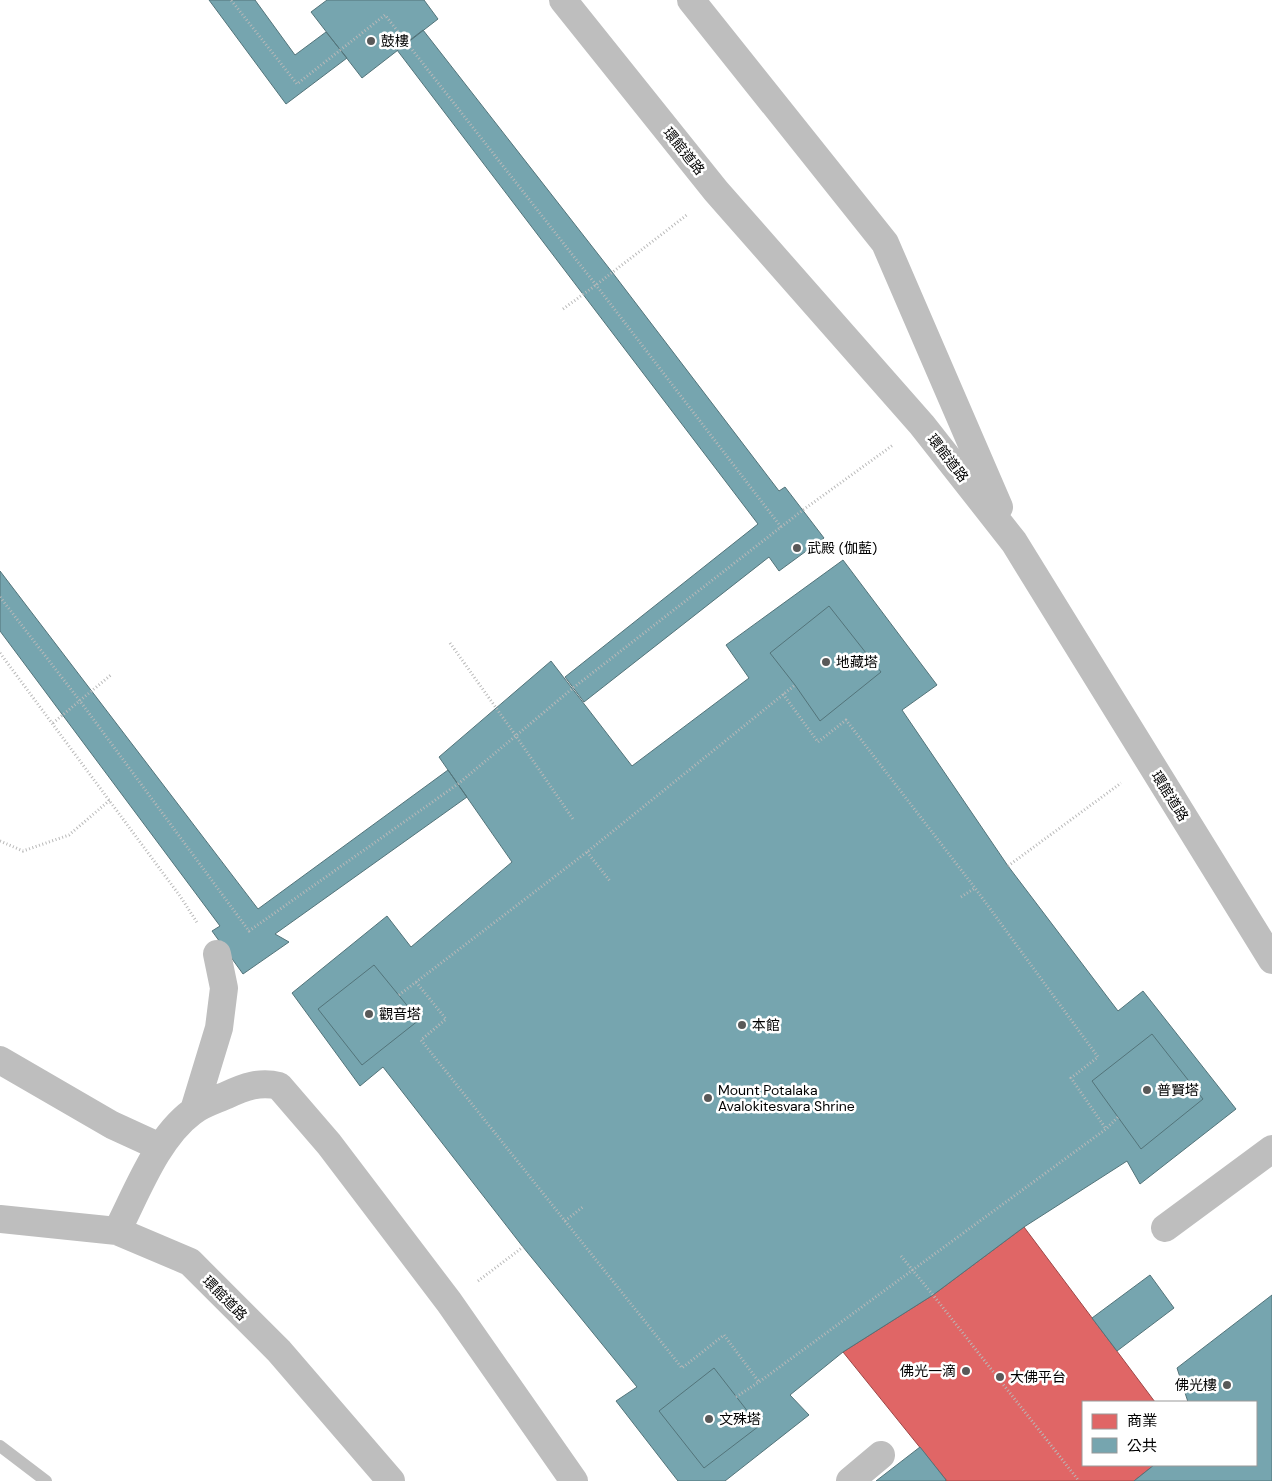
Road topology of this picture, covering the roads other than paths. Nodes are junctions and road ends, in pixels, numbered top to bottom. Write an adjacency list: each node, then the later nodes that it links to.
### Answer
1 (563, 0): 3 (lane, 環館道路)
2 (691, 0): 3 (lane)
3 (1014, 542): 5 (lane, 環館道路)
4 (216, 954): 7 (lane)
5 (1272, 960)
6 (0, 1060): 8 (lane)
7 (194, 1110): 8 (lane); 15 (lane)
8 (160, 1147): 12 (lane)
9 (1272, 1149): 11 (lane)
10 (0, 1219): 12 (lane, 環館道路)
11 (1164, 1228)
12 (117, 1231): 14 (lane, 環館道路)
13 (881, 1455): 16 (lane)
14 (390, 1481)
15 (574, 1481)
16 (850, 1481)

